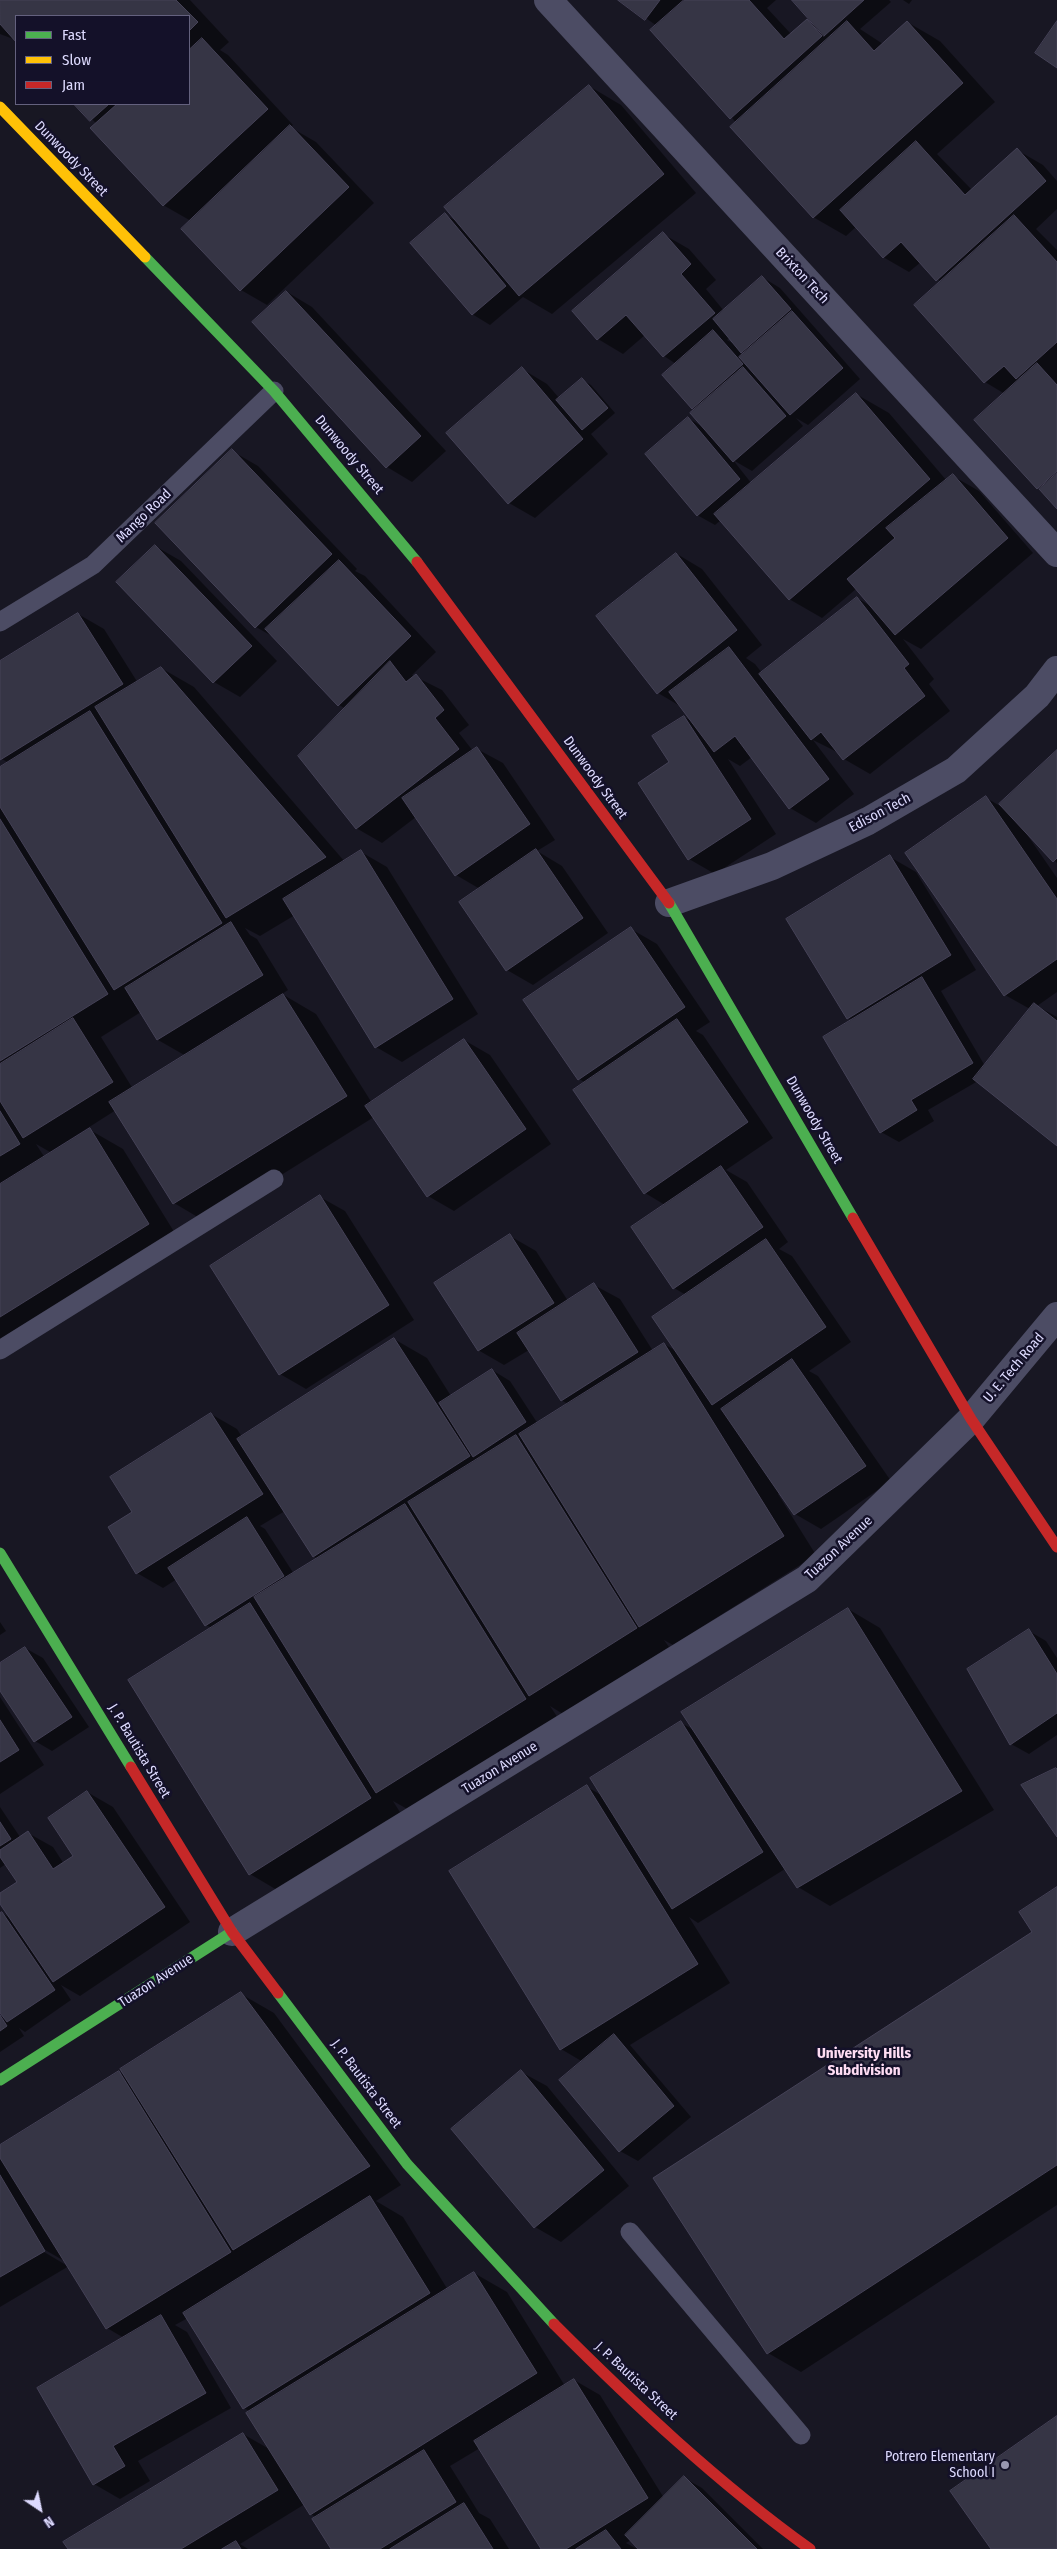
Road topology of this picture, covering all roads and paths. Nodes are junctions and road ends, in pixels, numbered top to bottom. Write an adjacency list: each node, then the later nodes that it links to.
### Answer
1 (548, 0): 4 (street, Brixton Tech)
2 (0, 107): 3 (street, Dunwoody Street)
3 (274, 391): 5 (lane, Mango Road); 7 (street, Dunwoody Street)
4 (1057, 553)
5 (0, 622)
6 (1057, 670): 7 (street, Edison Tech)
7 (668, 902): 11 (street, Dunwoody Street)
8 (274, 1179): 10 (lane)
9 (1057, 1316): 11 (street, U. E. Tech Road)
10 (0, 1350)
11 (972, 1419): 12 (street, Dunwoody Street); 14 (street, Tuazon Avenue)
12 (1057, 1547)
13 (0, 1553): 14 (street, J. P. Bautista Street)
14 (232, 1932): 15 (street, Tuazon Avenue); 18 (street, J. P. Bautista Street)
15 (0, 2080)
16 (630, 2232): 17 (lane)
17 (801, 2436)
18 (810, 2549)

